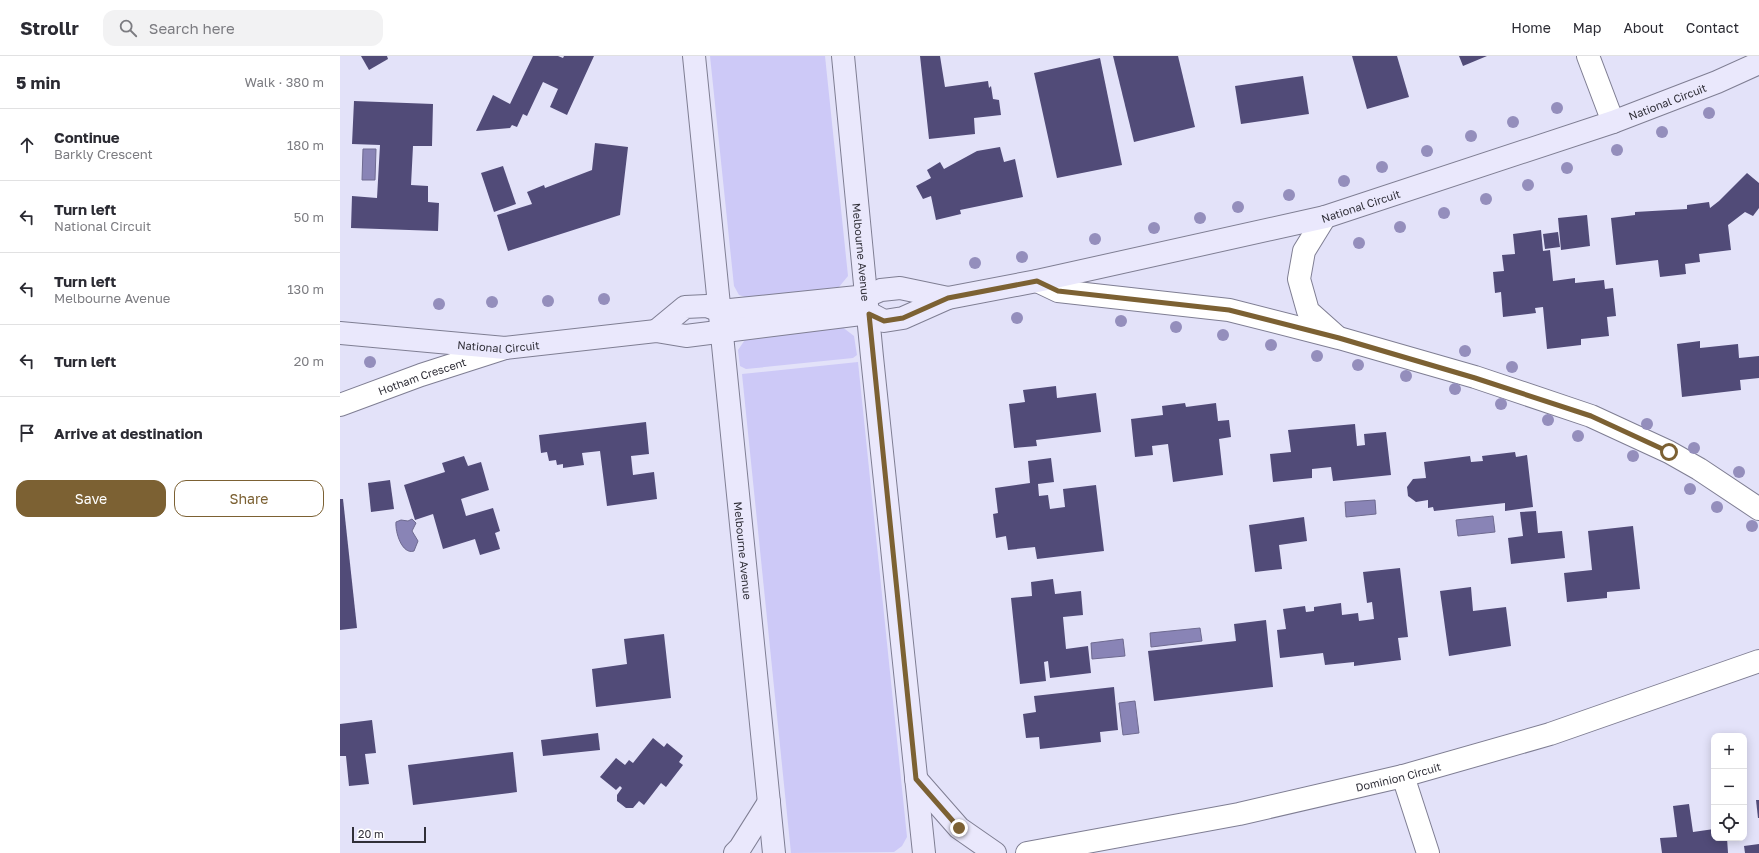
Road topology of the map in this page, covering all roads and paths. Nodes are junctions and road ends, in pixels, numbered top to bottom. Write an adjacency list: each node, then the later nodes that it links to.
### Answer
1 (694, 56): 10 (main road, Melbourne Avenue)
2 (843, 56): 9 (main road, Melbourne Avenue)
3 (1588, 56): 5 (street)
4 (1759, 63): 5 (main road, National Circuit)
5 (1613, 122): 6 (main road, National Circuit)
6 (1325, 217): 7 (main road, National Circuit); 13 (street)
7 (1037, 281): 8 (main road, National Circuit); 13 (street)
8 (948, 298): 9 (main road, National Circuit); 9 (main road, National Circuit)
9 (868, 305): 10 (main road, National Circuit); 19 (main road, Melbourne Avenue)
10 (720, 322): 11 (main road, National Circuit); 11 (main road, National Circuit); 20 (main road, Melbourne Avenue)
11 (656, 332): 14 (main road, National Circuit)
12 (340, 333): 14 (main road, National Circuit)
13 (1339, 338): 16 (street)
14 (505, 348): 15 (street, Hotham Crescent)
15 (340, 406)
16 (1759, 509)
17 (1759, 661): 18 (street, Dominion Circuit)
18 (1403, 776): 25 (street, Dominion Circuit); 26 (street)
19 (916, 779): 23 (main road, Melbourne Avenue); 24 (main road)
20 (769, 802): 21 (main road); 22 (main road, Melbourne Avenue)
21 (735, 853)
22 (774, 853)
23 (924, 853)
24 (995, 853)
25 (1027, 853)
26 (1428, 853)

